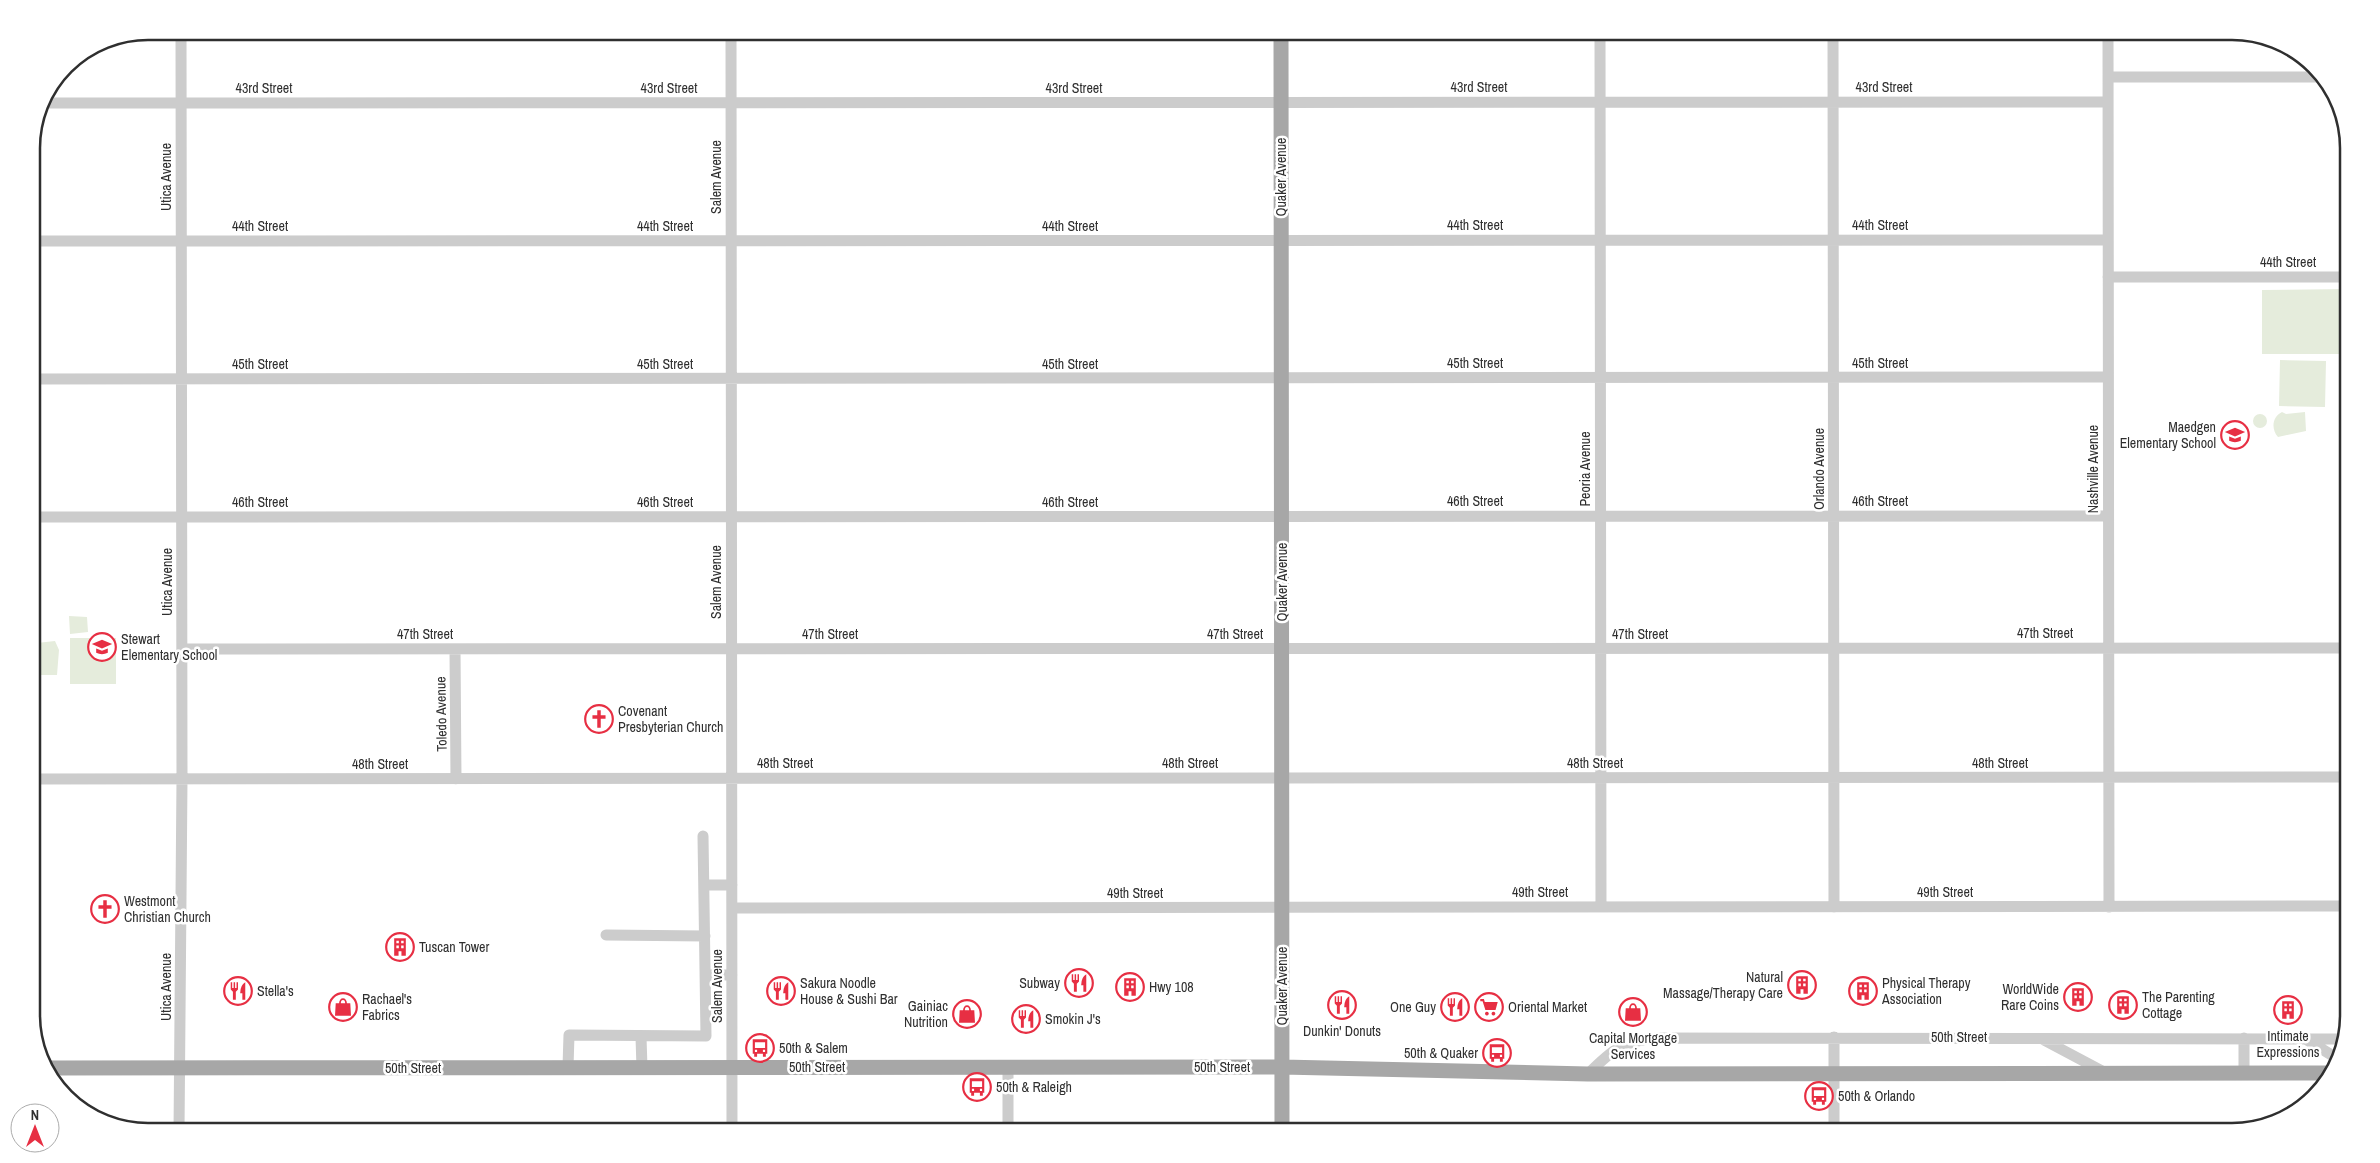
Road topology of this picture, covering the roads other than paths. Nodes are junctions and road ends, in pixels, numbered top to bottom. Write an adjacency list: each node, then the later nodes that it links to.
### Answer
1 (181, 40): 14 (street, Utica Avenue)
2 (731, 40): 15 (street, Salem Avenue)
3 (1281, 40): 9 (main road, Quaker Avenue)
4 (1600, 40): 10 (street, Peoria Avenue)
5 (1834, 40): 11 (street, Orlando Avenue)
6 (2108, 40): 7 (street, Nashville Avenue)
7 (2108, 77): 8 (street); 12 (street, Nashville Avenue)
8 (2313, 77)
9 (1281, 102): 10 (street, 43rd Street); 15 (street, 43rd Street); 22 (main road, Quaker Avenue)
10 (1600, 102): 11 (street, 43rd Street); 16 (street, Peoria Avenue)
11 (1833, 102): 12 (street, 43rd Street); 17 (street, Orlando Avenue)
12 (2108, 102): 18 (street, Nashville Avenue)
13 (50, 103): 14 (street, 43rd Street)
14 (181, 103): 15 (street, 43rd Street); 20 (street, Utica Avenue)
15 (731, 103): 21 (street, Salem Avenue)
16 (1601, 240): 17 (street, 44th Street); 22 (street, 44th Street); 26 (street, Peoria Avenue)
17 (1833, 240): 18 (street, 44th Street); 27 (street, Orlando Avenue)
18 (2108, 240): 23 (street, Nashville Avenue)
19 (40, 241): 20 (street, 44th Street)
20 (182, 241): 21 (street, 44th Street); 29 (street, Utica Avenue)
21 (731, 241): 22 (street, 44th Street); 30 (street, Salem Avenue)
22 (1282, 241): 31 (main road, Quaker Avenue)
23 (2108, 277): 24 (street, 44th Street); 25 (street, Nashville Avenue)
24 (2340, 277)
25 (2108, 377): 27 (street, 45th Street); 34 (street, Nashville Avenue)
26 (1601, 378): 27 (street, 45th Street); 31 (street, 45th Street); 32 (street, Peoria Avenue)
27 (1833, 378): 33 (street, Orlando Avenue)
28 (40, 379): 29 (street, 45th Street)
29 (182, 379): 30 (street, 45th Street); 35 (street, Utica Avenue)
30 (731, 379): 31 (street, 45th Street); 36 (street, Salem Avenue)
31 (1282, 379): 37 (main road, Quaker Avenue)
32 (1600, 516): 33 (street, 46th Street); 37 (street, 46th Street); 45 (street, Peoria Avenue)
33 (1834, 516): 34 (street, 46th Street); 46 (street, Orlando Avenue)
34 (2108, 516): 39 (street, Nashville Avenue)
35 (182, 517): 36 (street, 46th Street); 38 (street, 46th Street); 41 (street, Utica Avenue)
36 (731, 517): 37 (street, 46th Street); 43 (street, Salem Avenue)
37 (1282, 517): 44 (main road, Quaker Avenue)
38 (40, 518)
39 (2109, 648): 40 (street, 47th Street); 46 (street, 47th Street); 52 (street, Nashville Avenue)
40 (2340, 648)
41 (182, 649): 42 (street, 47th Street); 54 (street, Utica Avenue)
42 (455, 649): 43 (street, 47th Street); 55 (street, Toledo Avenue)
43 (732, 649): 44 (street, 47th Street); 48 (street, Salem Avenue)
44 (1282, 649): 45 (street, 47th Street); 49 (main road, Quaker Avenue)
45 (1600, 649): 46 (street, 47th Street); 50 (street, Peoria Avenue)
46 (1834, 649): 51 (street, Orlando Avenue)
47 (2340, 777): 52 (street, 48th Street)
48 (732, 778): 49 (street, 48th Street); 55 (street, 48th Street); 58 (street, Salem Avenue)
49 (1282, 778): 50 (street, 48th Street); 64 (main road, Quaker Avenue)
50 (1600, 778): 51 (street, 48th Street); 60 (street, Peoria Avenue)
51 (1834, 778): 52 (street, 48th Street); 61 (street, Orlando Avenue)
52 (2109, 778): 62 (street, Nashville Avenue)
53 (40, 779): 54 (street, 48th Street)
54 (182, 779): 55 (street, 48th Street); 81 (street, Utica Avenue)
55 (456, 779)
56 (703, 836): 57 (street)
57 (704, 885): 58 (street); 66 (street)
58 (732, 885): 63 (street, Salem Avenue)
59 (2340, 906): 62 (street, 49th Street)
60 (1601, 907): 61 (street, 49th Street); 64 (street, 49th Street)
61 (1834, 907): 62 (street, 49th Street)
62 (2109, 907)
63 (732, 908): 64 (street, 49th Street); 68 (street, Salem Avenue)
64 (1282, 908): 79 (main road, Quaker Avenue)
65 (606, 935): 66 (street)
66 (705, 936): 67 (street)
67 (705, 975): 68 (street); 69 (street)
68 (732, 975): 77 (street, Salem Avenue)
69 (641, 1037): 76 (street); 82 (street)
70 (1834, 1037): 71 (street, 50th Street); 86 (street, 50th Street); 87 (street)
71 (2039, 1038): 72 (street, 50th Street); 83 (street)
72 (2244, 1038): 73 (street, 50th Street); 84 (street)
73 (2304, 1038): 74 (street, 50th Street); 75 (street)
74 (2337, 1039)
75 (2332, 1055)
76 (568, 1067): 81 (main road, 50th Street); 82 (main road, 50th Street)
77 (732, 1067): 78 (main road, 50th Street); 82 (main road, 50th Street); 89 (street, Salem Avenue)
78 (1008, 1067): 79 (main road, 50th Street); 90 (street)
79 (1282, 1067): 86 (main road, 50th Street); 91 (main road, Quaker Avenue)
80 (54, 1068): 81 (main road, 50th Street)
81 (181, 1068): 88 (street, Utica Avenue)
82 (642, 1068)
83 (2106, 1073): 84 (main road, 50th Street); 87 (main road, 50th Street)
84 (2244, 1073): 85 (main road, 50th Street)
85 (2323, 1073)
86 (1588, 1074): 87 (main road, 50th Street)
87 (1834, 1074): 92 (street)
88 (179, 1123)
89 (732, 1123)
90 (1008, 1123)
91 (1282, 1123)
92 (1834, 1123)

